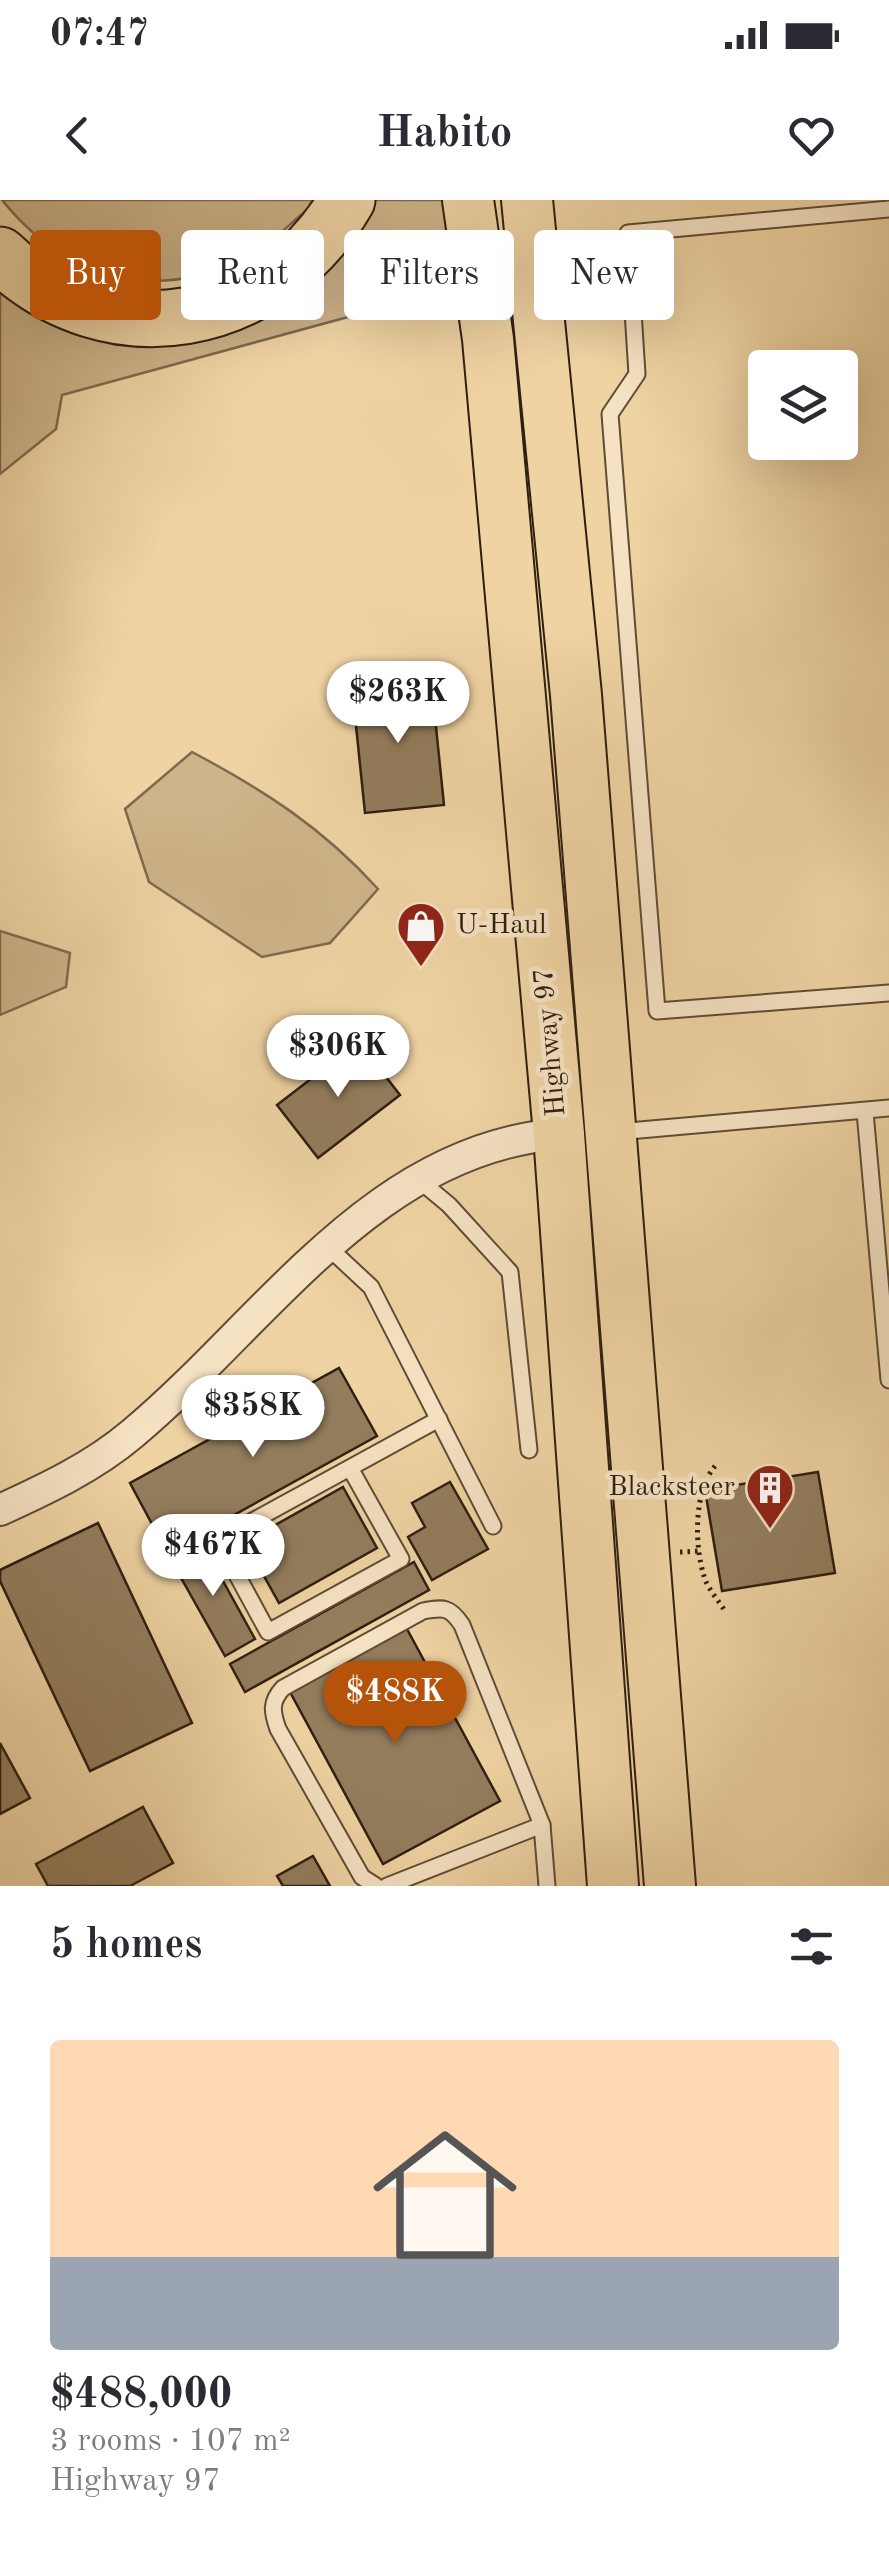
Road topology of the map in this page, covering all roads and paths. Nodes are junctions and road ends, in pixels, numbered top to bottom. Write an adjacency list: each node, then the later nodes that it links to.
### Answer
1 (347, 200): 5 (highway)
2 (468, 200): 6 (main road, Highway 97)
3 (527, 200): 10 (main road, Highway 97)
4 (889, 209): 7 (lane)
5 (0, 255)
6 (522, 706): 10 (main road); 11 (main road, Highway 97)
7 (889, 992)
8 (889, 1108): 9 (lane)
9 (866, 1112): 10 (lane); 14 (lane)
10 (608, 1132): 29 (main road, Highway 97)
11 (559, 1134): 12 (street); 28 (main road, Highway 97)
12 (416, 1177): 13 (street); 16 (lane)
13 (328, 1247): 15 (lane); 19 (street)
14 (889, 1380)
15 (439, 1420): 18 (lane); 20 (lane)
16 (528, 1450)
17 (715, 1466): 21 (path)
18 (350, 1468): 18 (lane)
19 (0, 1510)
20 (494, 1526)
21 (702, 1551): 22 (path); 23 (path)
22 (668, 1553)
23 (725, 1611)
24 (542, 1825): 25 (lane); 26 (lane); 27 (lane)
25 (376, 1886)
26 (387, 1886)
27 (547, 1886)
28 (613, 1886)
29 (670, 1886)

